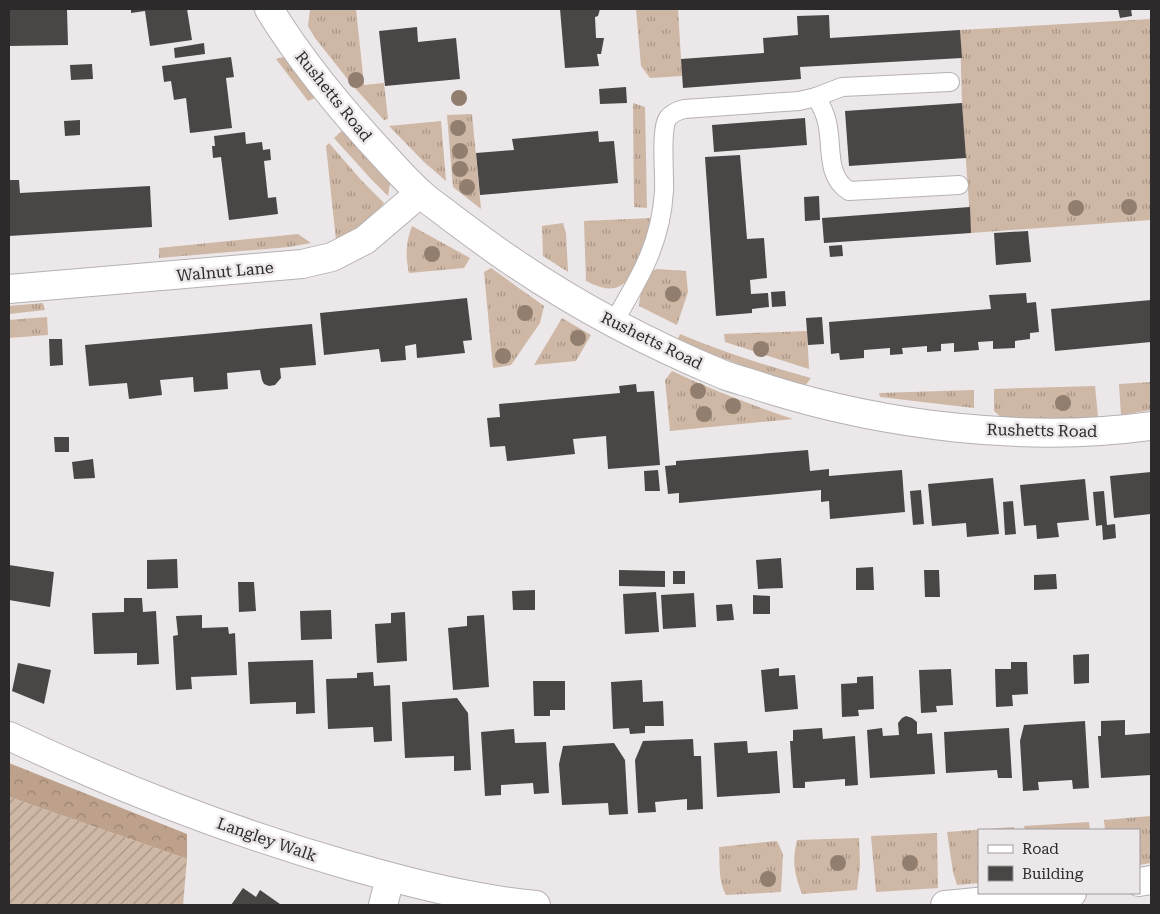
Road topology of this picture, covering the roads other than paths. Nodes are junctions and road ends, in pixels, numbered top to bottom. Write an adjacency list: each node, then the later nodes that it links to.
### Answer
1 (269, 9): 5 (street, Rushetts Road)
2 (950, 82): 3 (lane)
3 (816, 97): 4 (lane); 7 (lane)
4 (958, 185)
5 (420, 193): 6 (street, Walnut Lane); 7 (street, Rushetts Road)
6 (9, 289)
7 (613, 323): 8 (street, Rushetts Road)
8 (1151, 426)
9 (9, 736): 10 (street, Langley Walk)
10 (390, 878): 12 (street); 13 (street, Langley Walk)
11 (1061, 894): 14 (street)
12 (383, 905)
13 (536, 905)
14 (945, 905)

